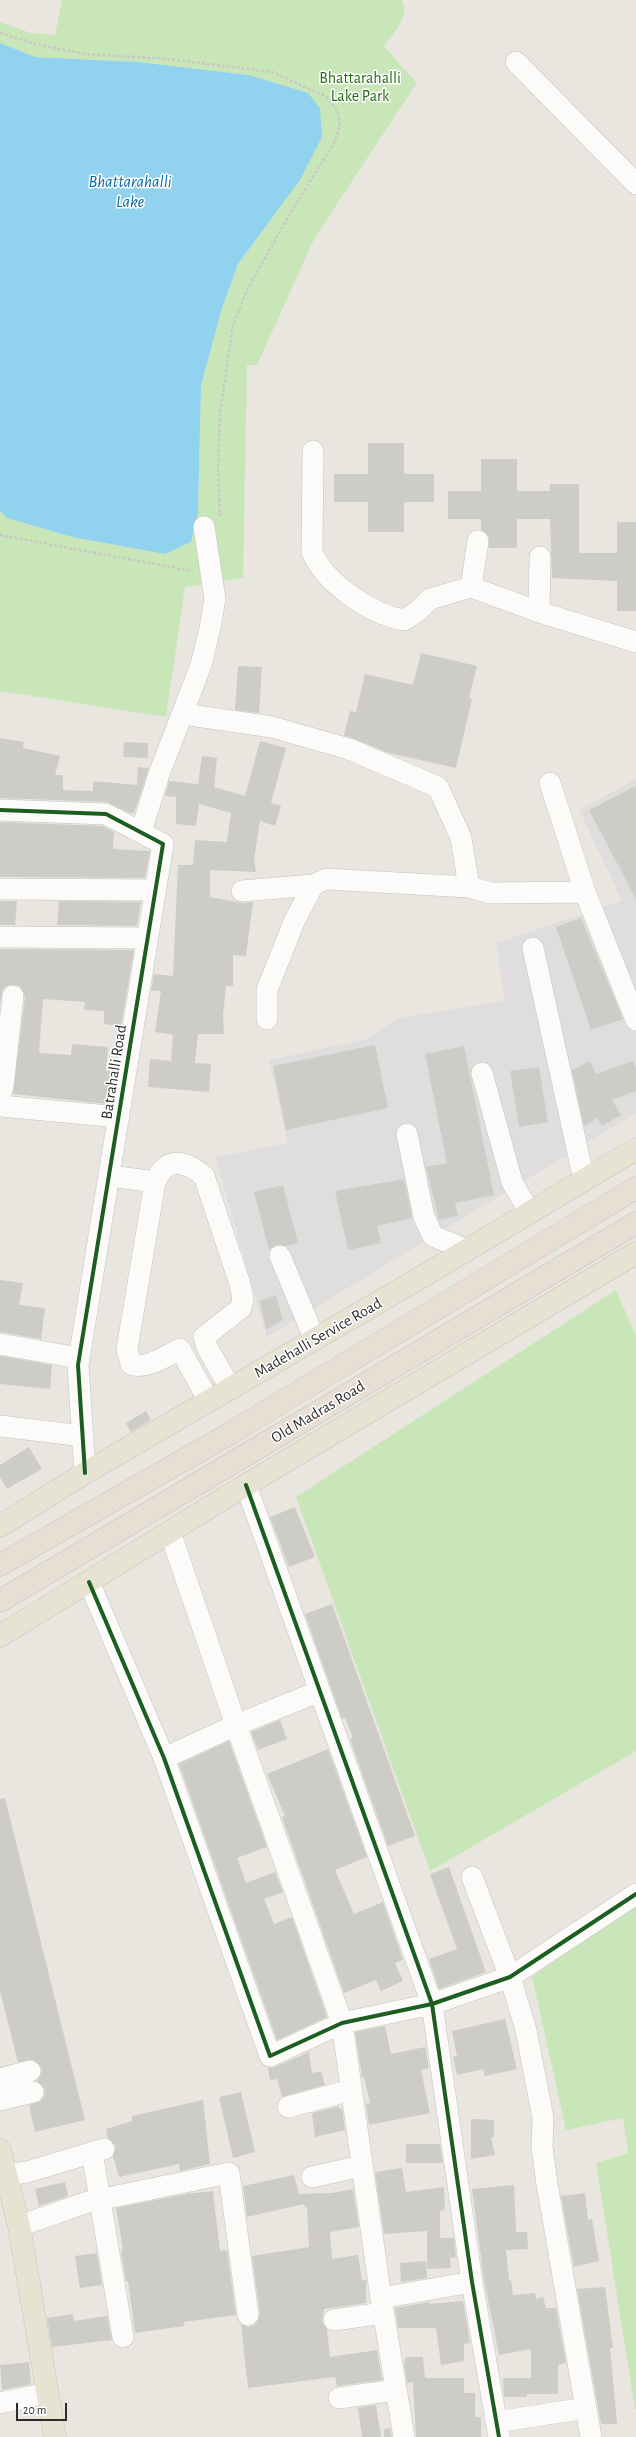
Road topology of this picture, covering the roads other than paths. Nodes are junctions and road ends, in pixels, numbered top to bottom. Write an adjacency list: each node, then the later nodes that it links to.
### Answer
1 (516, 62): 2 (street)
2 (636, 184)
3 (314, 451): 7 (street)
4 (212, 524): 10 (street)
5 (478, 541): 7 (street)
6 (540, 557): 8 (street)
7 (471, 587): 8 (street)
8 (539, 612): 9 (street)
9 (636, 642)
10 (183, 714): 13 (street); 15 (street)
11 (550, 784): 19 (street)
12 (0, 810): 13 (street, Batrahalli Road)
13 (141, 832): 17 (street, Batrahalli Road)
14 (314, 885): 15 (street); 18 (street); 24 (street)
15 (469, 887): 19 (street)
16 (0, 889): 17 (street)
17 (156, 890): 21 (street, Batrahalli Road)
18 (242, 891)
19 (585, 892): 25 (street)
20 (0, 937): 21 (street)
21 (148, 938): 29 (street, Batrahalli Road)
22 (533, 948): 33 (street)
23 (13, 996): 27 (street)
24 (267, 1019)
25 (636, 1020)
26 (482, 1073): 36 (street)
27 (0, 1097)
28 (0, 1106): 29 (street)
29 (119, 1117): 32 (street, Batrahalli Road)
30 (407, 1134): 38 (street)
31 (636, 1149): 33 (main road, Madehalli Service Road)
32 (110, 1176): 34 (street); 45 (street, Batrahalli Road)
33 (584, 1180): 36 (main road, Madehalli Service Road)
34 (155, 1182): 41 (street); 44 (street)
35 (636, 1188): 54 (highway, Old Madras Road)
36 (530, 1213): 38 (main road, Madehalli Service Road)
37 (636, 1223): 56 (highway, Old Madras Road)
38 (467, 1250): 42 (main road, Madehalli Service Road)
39 (636, 1253): 51 (main road)
40 (280, 1256): 42 (street)
41 (204, 1337): 44 (street); 46 (street)
42 (315, 1340): 46 (main road, Madehalli Service Road)
43 (0, 1344): 45 (street)
44 (180, 1349): 47 (street)
45 (79, 1358): 49 (street, Batrahalli Road)
46 (230, 1388): 47 (main road, Madehalli Service Road)
47 (209, 1401): 50 (main road, Madehalli Service Road)
48 (0, 1426): 49 (street)
49 (83, 1436): 50 (street, Batrahalli Road)
50 (85, 1473): 52 (main road, Madehalli Service Road)
51 (246, 1485): 53 (main road); 58 (street)
52 (0, 1526)
53 (170, 1532): 55 (main road); 59 (street)
54 (0, 1565)
55 (89, 1582): 57 (main road); 60 (street)
56 (0, 1600)
57 (0, 1636)
58 (320, 1691): 59 (street); 64 (street)
59 (236, 1725): 60 (street); 65 (street)
60 (164, 1758): 65 (street)
61 (472, 1877): 63 (street)
62 (636, 1894): 63 (street)
63 (510, 1978): 64 (street); 87 (street)
64 (432, 2004): 65 (street); 78 (street)
65 (342, 2023): 68 (street)
66 (30, 2071): 67 (street)
67 (0, 2079)
68 (351, 2090): 71 (street); 73 (street)
69 (33, 2092): 70 (street)
70 (0, 2100)
71 (288, 2107)
72 (0, 2150): 75 (main road)
73 (362, 2166): 74 (street); 79 (street)
74 (312, 2177)
75 (5, 2188): 76 (street); 77 (main road)
76 (101, 2199): 77 (street); 80 (street); 82 (street)
77 (18, 2226): 84 (main road)
78 (472, 2282): 79 (street); 88 (street)
79 (382, 2306): 81 (street); 83 (street)
80 (248, 2315)
81 (334, 2320)
82 (123, 2337)
83 (396, 2390): 85 (street); 90 (street)
84 (47, 2393): 86 (street); 89 (main road)
85 (339, 2398)
86 (0, 2403)
87 (586, 2408): 88 (street); 91 (street)
88 (497, 2429)
89 (55, 2437)
90 (404, 2437)
91 (591, 2437)

